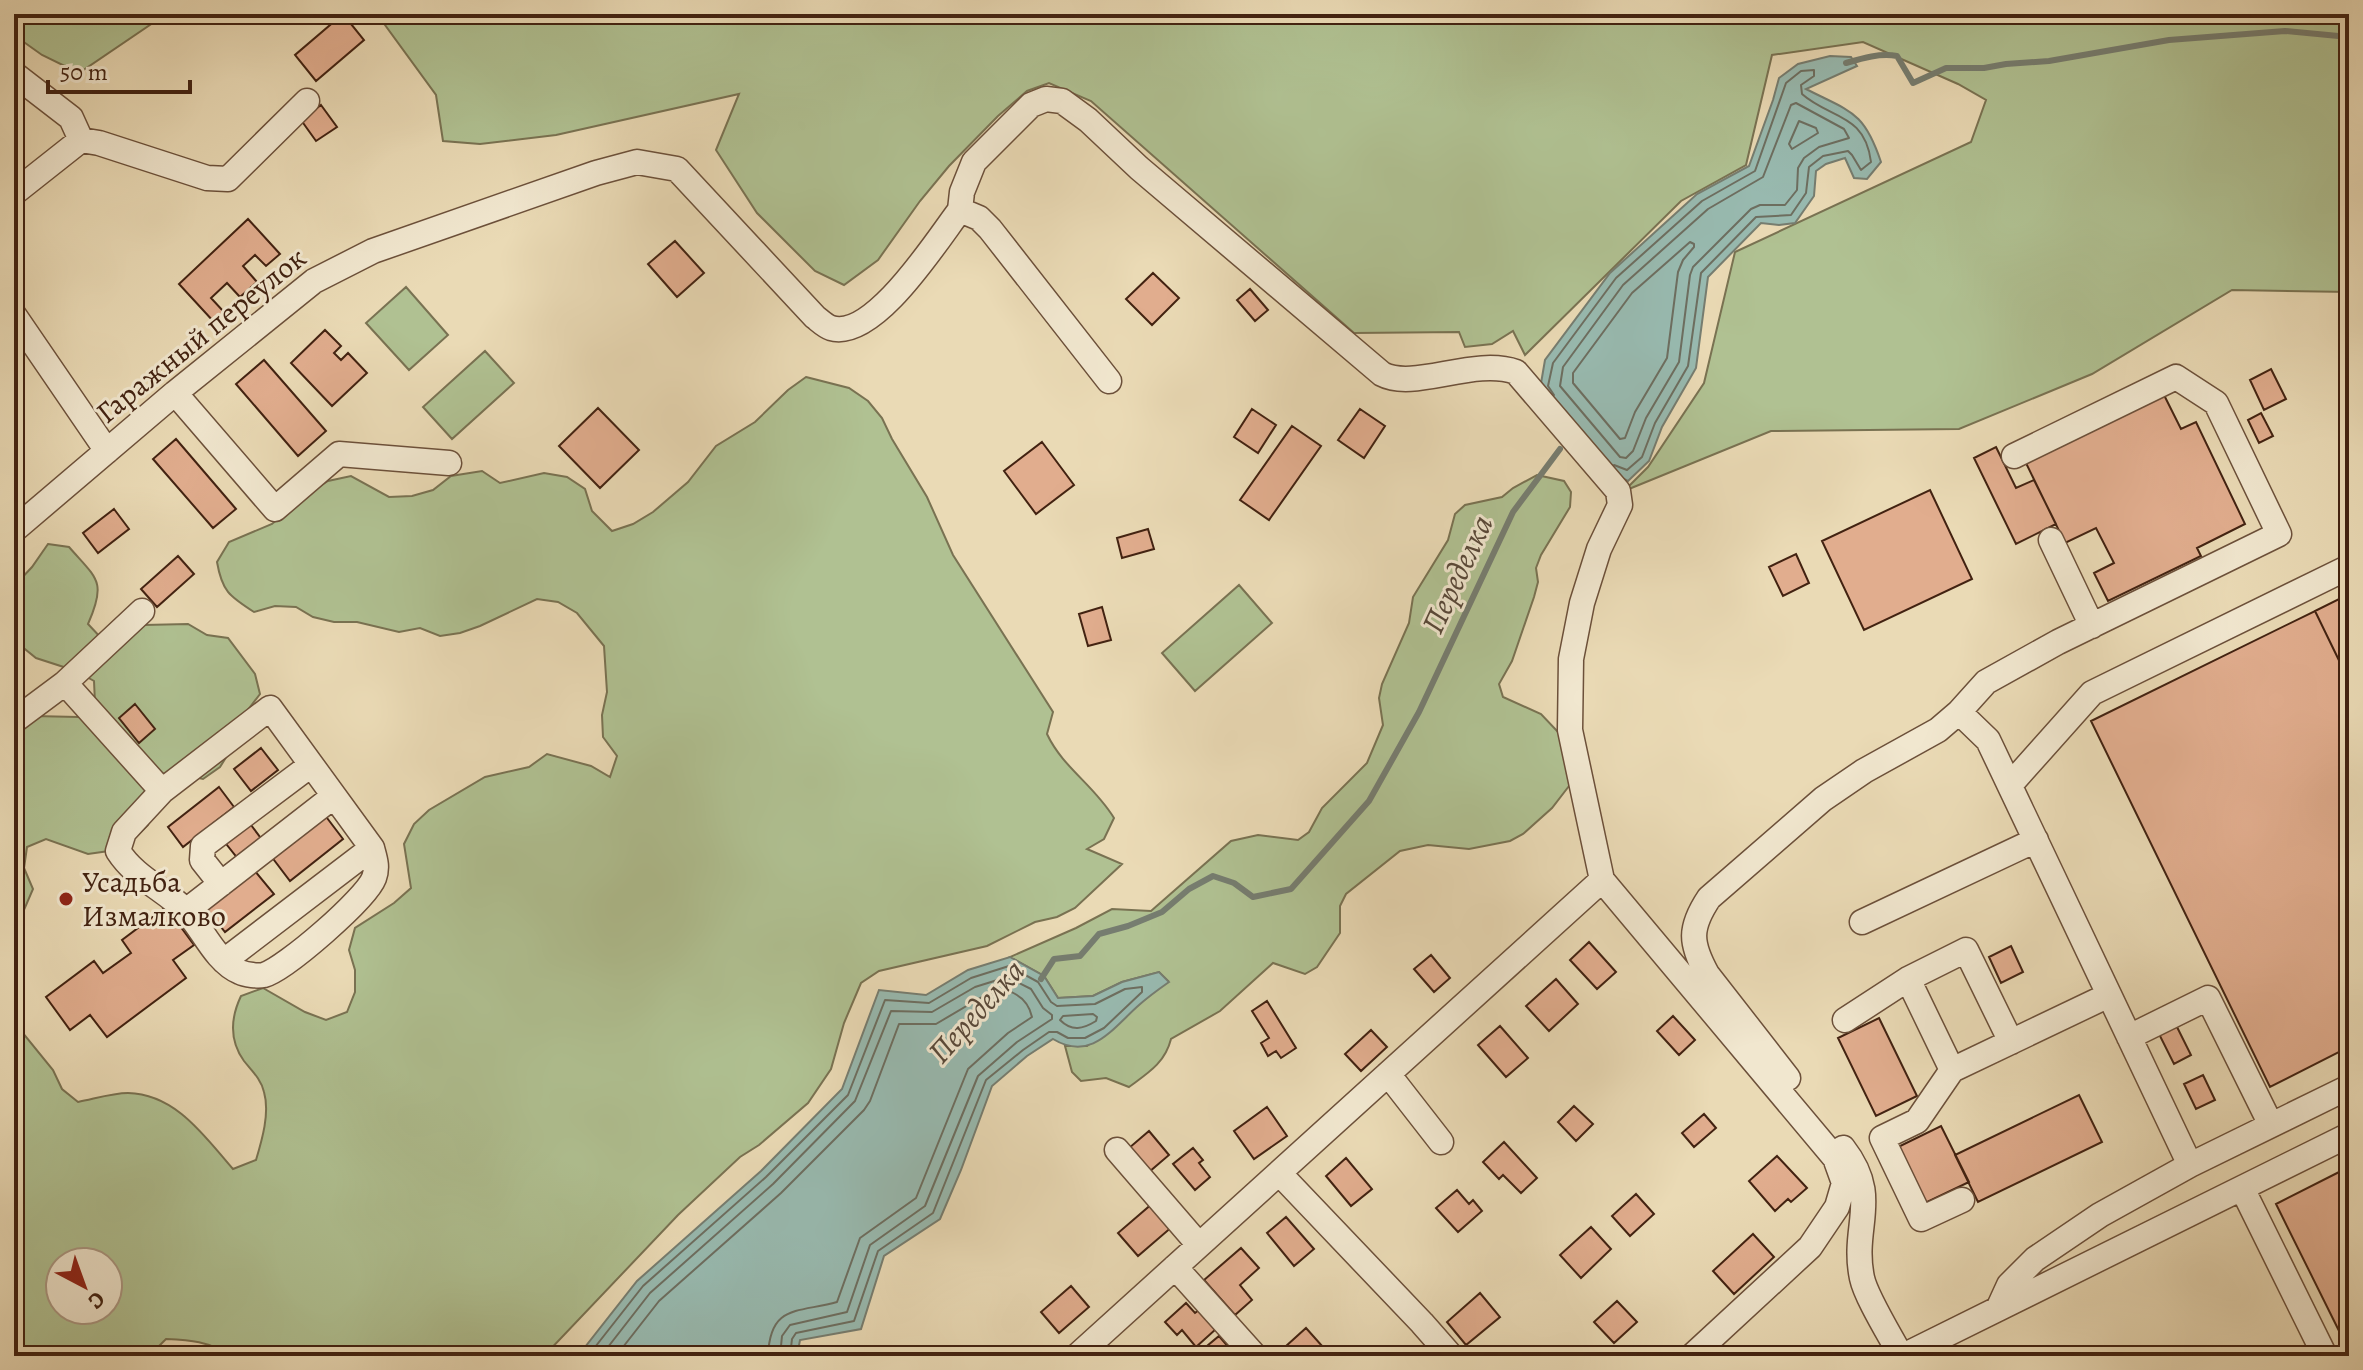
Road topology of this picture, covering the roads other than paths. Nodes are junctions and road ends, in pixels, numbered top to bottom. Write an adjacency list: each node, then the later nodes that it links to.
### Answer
1 (14, 74): 3 (street)
2 (307, 101): 3 (street)
3 (81, 140): 4 (street)
4 (14, 193)
5 (960, 210): 7 (street); 8 (street, Гаражный переулок); 26 (street)
6 (14, 315): 9 (street)
7 (1109, 381)
8 (175, 393): 9 (street, Гаражный переулок); 11 (street)
9 (107, 451): 12 (street, Гаражный переулок)
10 (2014, 456): 16 (street)
11 (449, 463)
12 (14, 530)
13 (2051, 540): 16 (street)
14 (2349, 567): 21 (street)
15 (142, 611): 17 (street)
16 (2092, 626): 18 (street)
17 (65, 683): 19 (street); 22 (street)
18 (1959, 712): 21 (street); 54 (street)
19 (14, 721)
20 (311, 765): 22 (street); 23 (street); 27 (street)
21 (2010, 785): 24 (street)
22 (162, 791): 28 (street)
23 (334, 796): 25 (street); 27 (street)
24 (2036, 840): 29 (street); 32 (street)
25 (372, 848): 30 (street); 30 (street)
26 (1602, 880): 37 (street); 53 (street)
27 (221, 884): 28 (street)
28 (186, 911): 30 (street)
29 (1862, 922)
30 (224, 961)
31 (1908, 979): 33 (street); 35 (street); 36 (street)
32 (2109, 995): 34 (street); 35 (street)
33 (1845, 1020)
34 (2129, 1037): 39 (street); 43 (street)
35 (2011, 1042): 36 (street)
36 (1952, 1070): 46 (street)
37 (1388, 1074): 41 (street); 44 (street)
38 (2349, 1087): 39 (street)
39 (2271, 1125): 43 (street)
40 (2349, 1135): 45 (street)
41 (1441, 1142)
42 (1117, 1150): 47 (street)
43 (2190, 1165): 49 (street)
44 (1279, 1173): 47 (street); 52 (street)
45 (2242, 1188): 49 (street); 55 (street)
46 (1962, 1200)
47 (1199, 1245): 48 (street)
48 (1175, 1267): 50 (street); 51 (street)
49 (1998, 1309): 54 (street)
50 (1077, 1356)
51 (1255, 1356)
52 (1451, 1356)
53 (1692, 1356)
54 (1902, 1356)
55 (2325, 1356)

